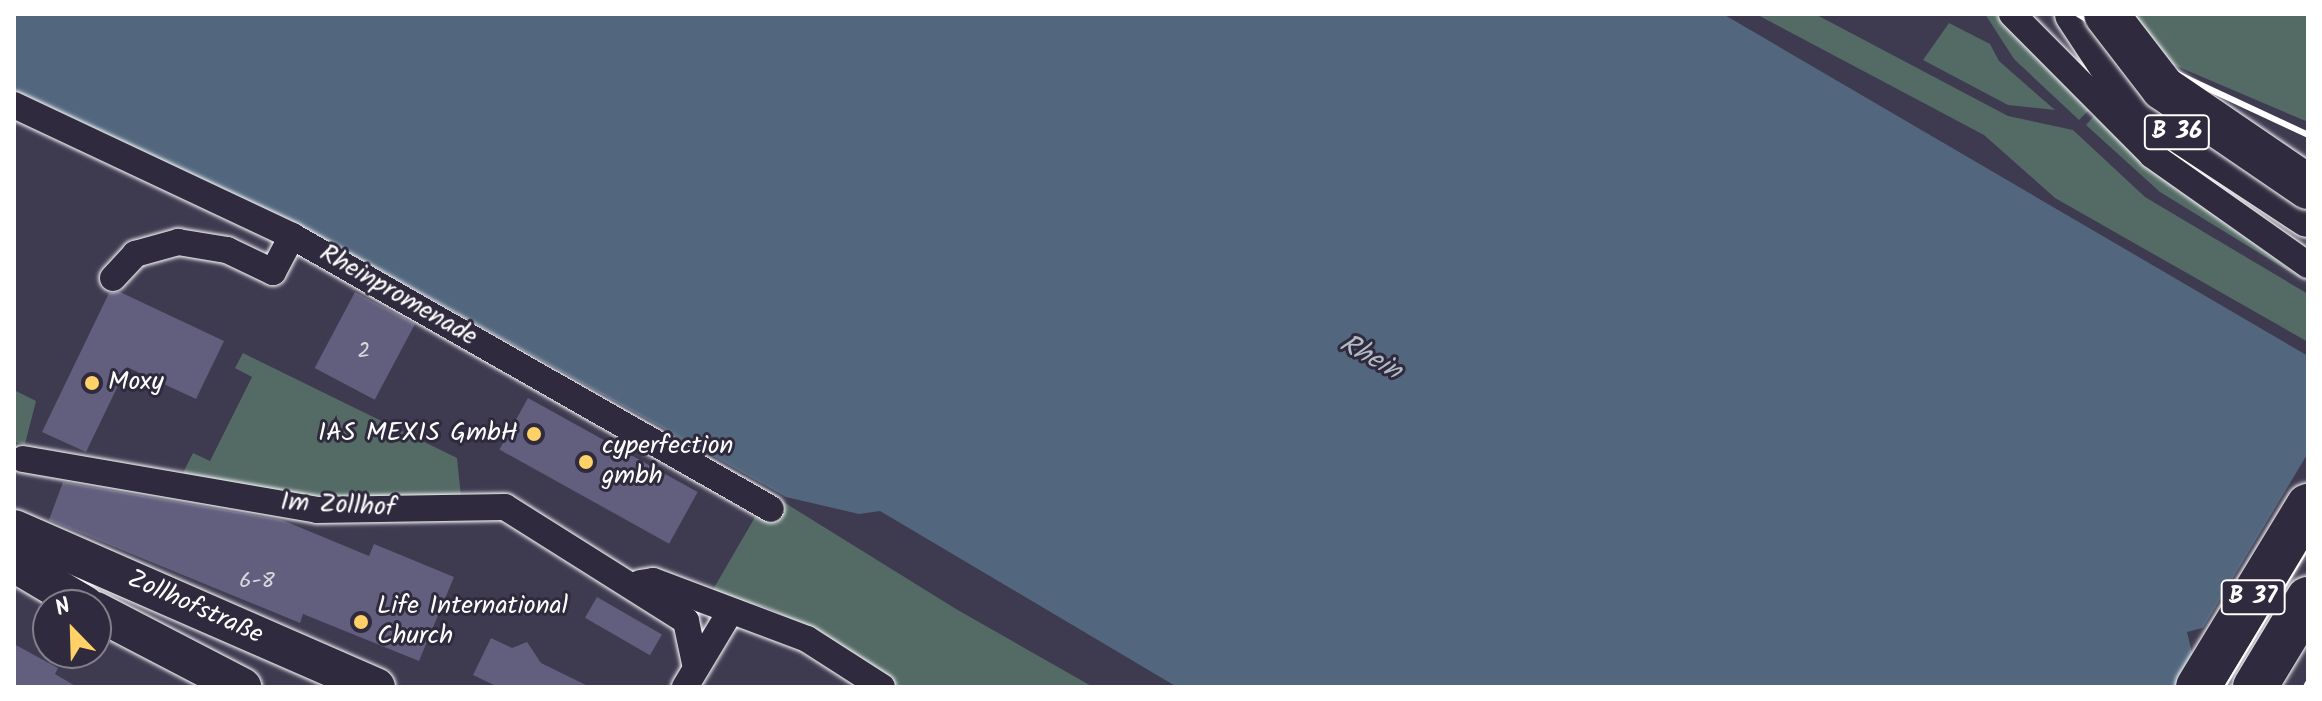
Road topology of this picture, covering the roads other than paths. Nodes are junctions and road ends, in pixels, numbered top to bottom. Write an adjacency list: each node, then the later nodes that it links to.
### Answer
1 (2012, 14): 8 (street)
2 (2076, 14): 6 (main road, B 36)
3 (2106, 14): 5 (highway, B 36, bridge)
4 (14, 105): 7 (street, Rheinpromenade)
5 (2308, 187)
6 (2308, 216)
7 (292, 236): 9 (street); 12 (street, Rheinpromenade)
8 (2308, 265)
9 (113, 278)
10 (23, 459): 16 (street, Im Zollhof)
11 (2308, 506): 29 (highway, B 37)
12 (771, 509)
13 (14, 531): 19 (main road); 27 (main road, Zollhofstraße)
14 (14, 556): 18 (main road)
15 (14, 563): 17 (main road, Zollhofstraße)
16 (637, 583): 23 (street, Im Zollhof); 24 (street, Im Zollhof)
17 (70, 589)
18 (73, 589)
19 (79, 589)
20 (2308, 599): 30 (highway, B 37)
21 (112, 607): 26 (main road)
22 (112, 611): 25 (main road, Zollhofstraße)
23 (730, 612): 24 (street); 28 (street, Im Zollhof)
24 (690, 678)
25 (242, 687)
26 (314, 687)
27 (376, 687)
28 (882, 687)
29 (2198, 687)
30 (2255, 687)

